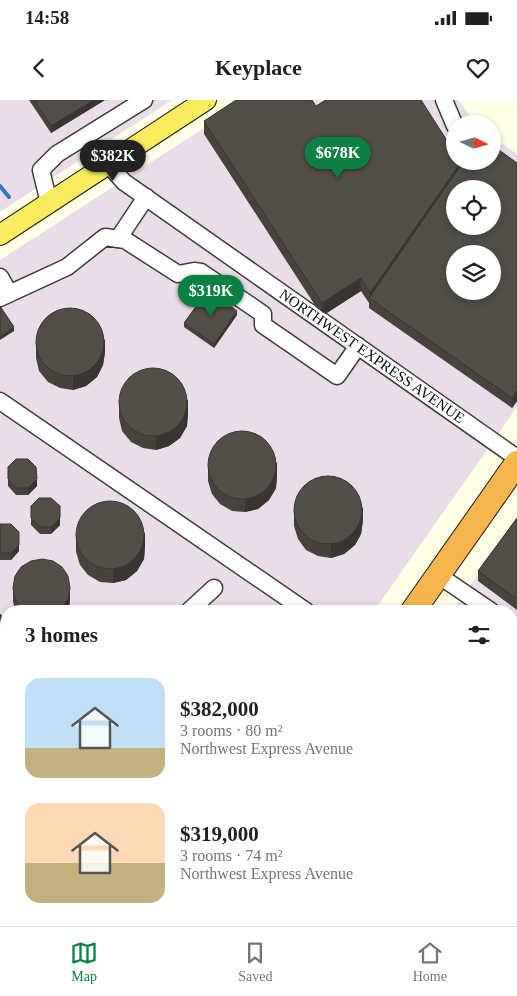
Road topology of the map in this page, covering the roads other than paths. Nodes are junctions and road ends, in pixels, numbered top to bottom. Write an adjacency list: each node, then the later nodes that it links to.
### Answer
1 (144, 100): 7 (street)
2 (206, 100): 5 (main road)
3 (444, 100): 4 (street)
4 (450, 115)
5 (108, 164): 6 (street, NORTHWEST EXPRESS AVENUE); 7 (main road)
6 (146, 197): 9 (street); 12 (street, NORTHWEST EXPRESS AVENUE)
7 (49, 203): 8 (main road)
8 (0, 235)
9 (118, 239): 11 (street); 12 (street)
10 (0, 277): 11 (street)
11 (5, 295)
12 (358, 346): 14 (street, NORTHWEST EXPRESS AVENUE)
13 (0, 401): 19 (street)
14 (517, 458)
15 (517, 463): 16 (highway)
16 (438, 575): 20 (highway); 21 (street)
17 (214, 588): 18 (street)
18 (196, 605)
19 (297, 605)
20 (417, 605)
21 (482, 605)

